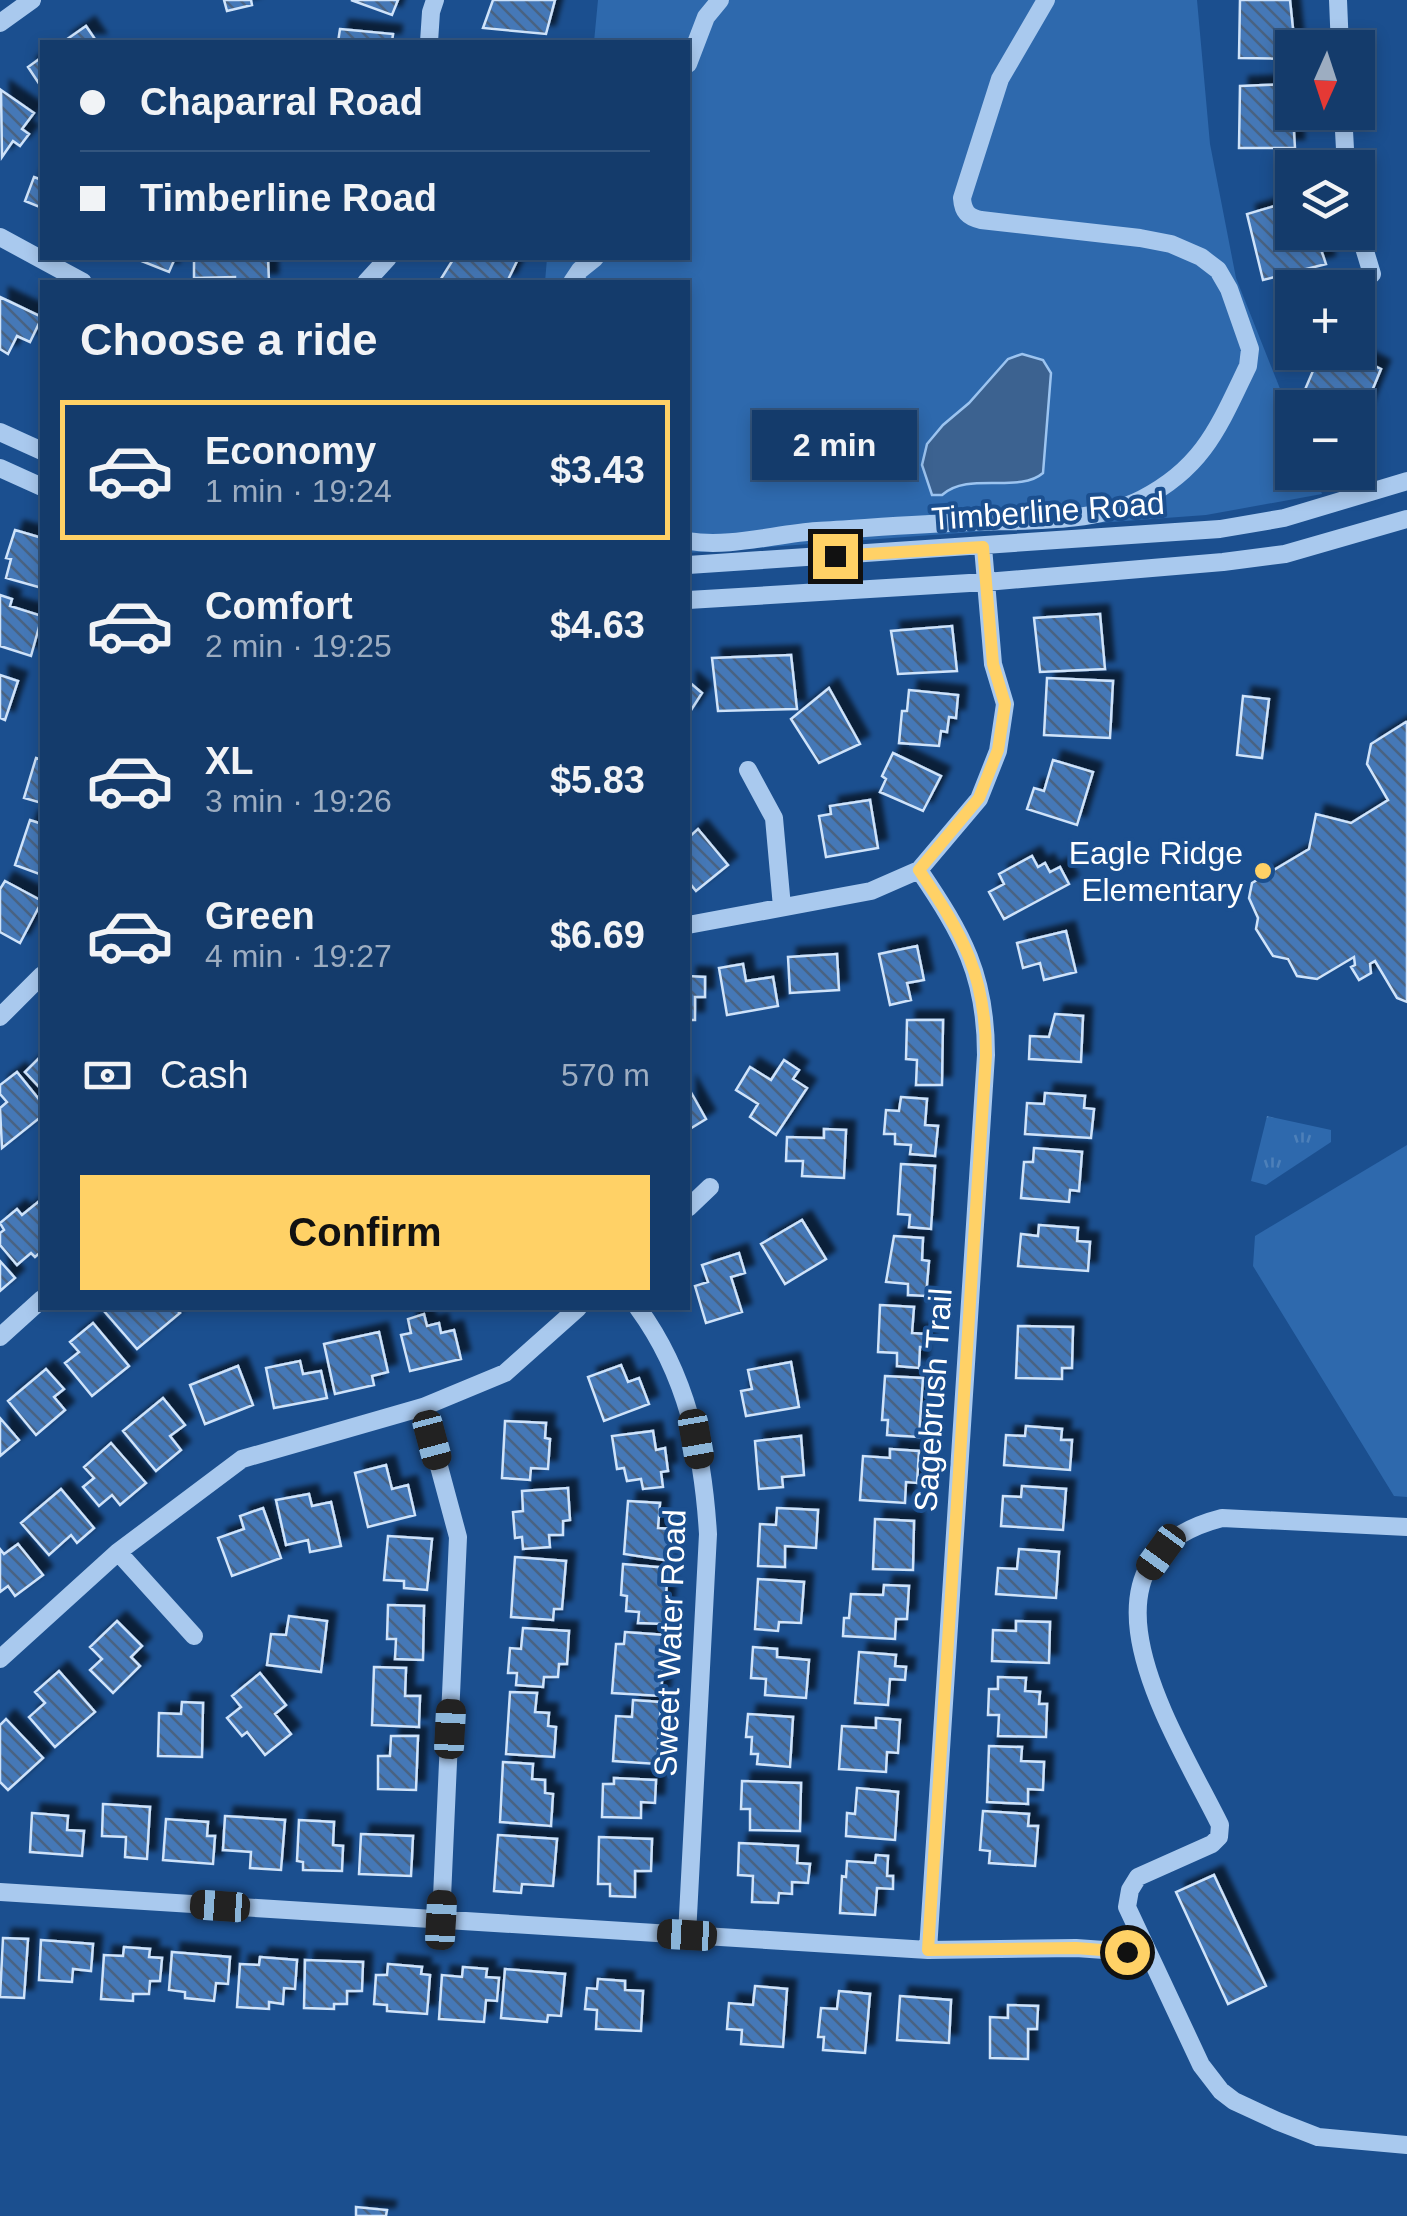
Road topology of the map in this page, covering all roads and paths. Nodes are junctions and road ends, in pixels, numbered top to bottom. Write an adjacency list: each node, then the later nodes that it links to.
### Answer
1 (32, 0): 6 (street)
2 (435, 0): 8 (street)
3 (720, 0): 9 (street)
4 (1046, 0): 24 (street)
5 (1338, 0): 7 (street)
6 (0, 24)
7 (1339, 30)
8 (429, 40)
9 (690, 59)
10 (0, 237): 11 (street)
11 (40, 258)
12 (43, 260): 15 (street)
13 (386, 260): 16 (street)
14 (592, 260): 17 (street)
15 (80, 280)
16 (368, 280)
17 (573, 280)
18 (0, 432): 19 (street)
19 (40, 450)
20 (0, 468): 22 (street)
21 (1407, 482): 25 (street, Timberline Road)
22 (40, 486)
23 (1407, 519): 27 (street, Timberline Road)
24 (690, 541)
25 (983, 547): 26 (street, Timberline Road); 27 (street)
26 (690, 565)
27 (986, 582): 28 (street, Timberline Road); 30 (street)
28 (690, 600)
29 (748, 770): 31 (street)
30 (919, 870): 31 (street); 49 (street, Sagebrush Trail)
31 (782, 907): 32 (street)
32 (690, 925)
33 (40, 978): 34 (street)
34 (0, 1017)
35 (710, 1187): 36 (street)
36 (690, 1206)
37 (40, 1301): 40 (street)
38 (576, 1310): 41 (street)
39 (639, 1310): 48 (street, Sweet Water Road)
40 (0, 1337)
41 (423, 1407): 43 (street); 47 (street)
42 (1407, 1527): 50 (street)
43 (118, 1552): 44 (street); 45 (street)
44 (194, 1636)
45 (0, 1659)
46 (0, 1892): 47 (street)
47 (441, 1920): 48 (street)
48 (687, 1935): 49 (street)
49 (928, 1950): 50 (street)
50 (1147, 1952): 51 (street)
51 (1407, 2145)

